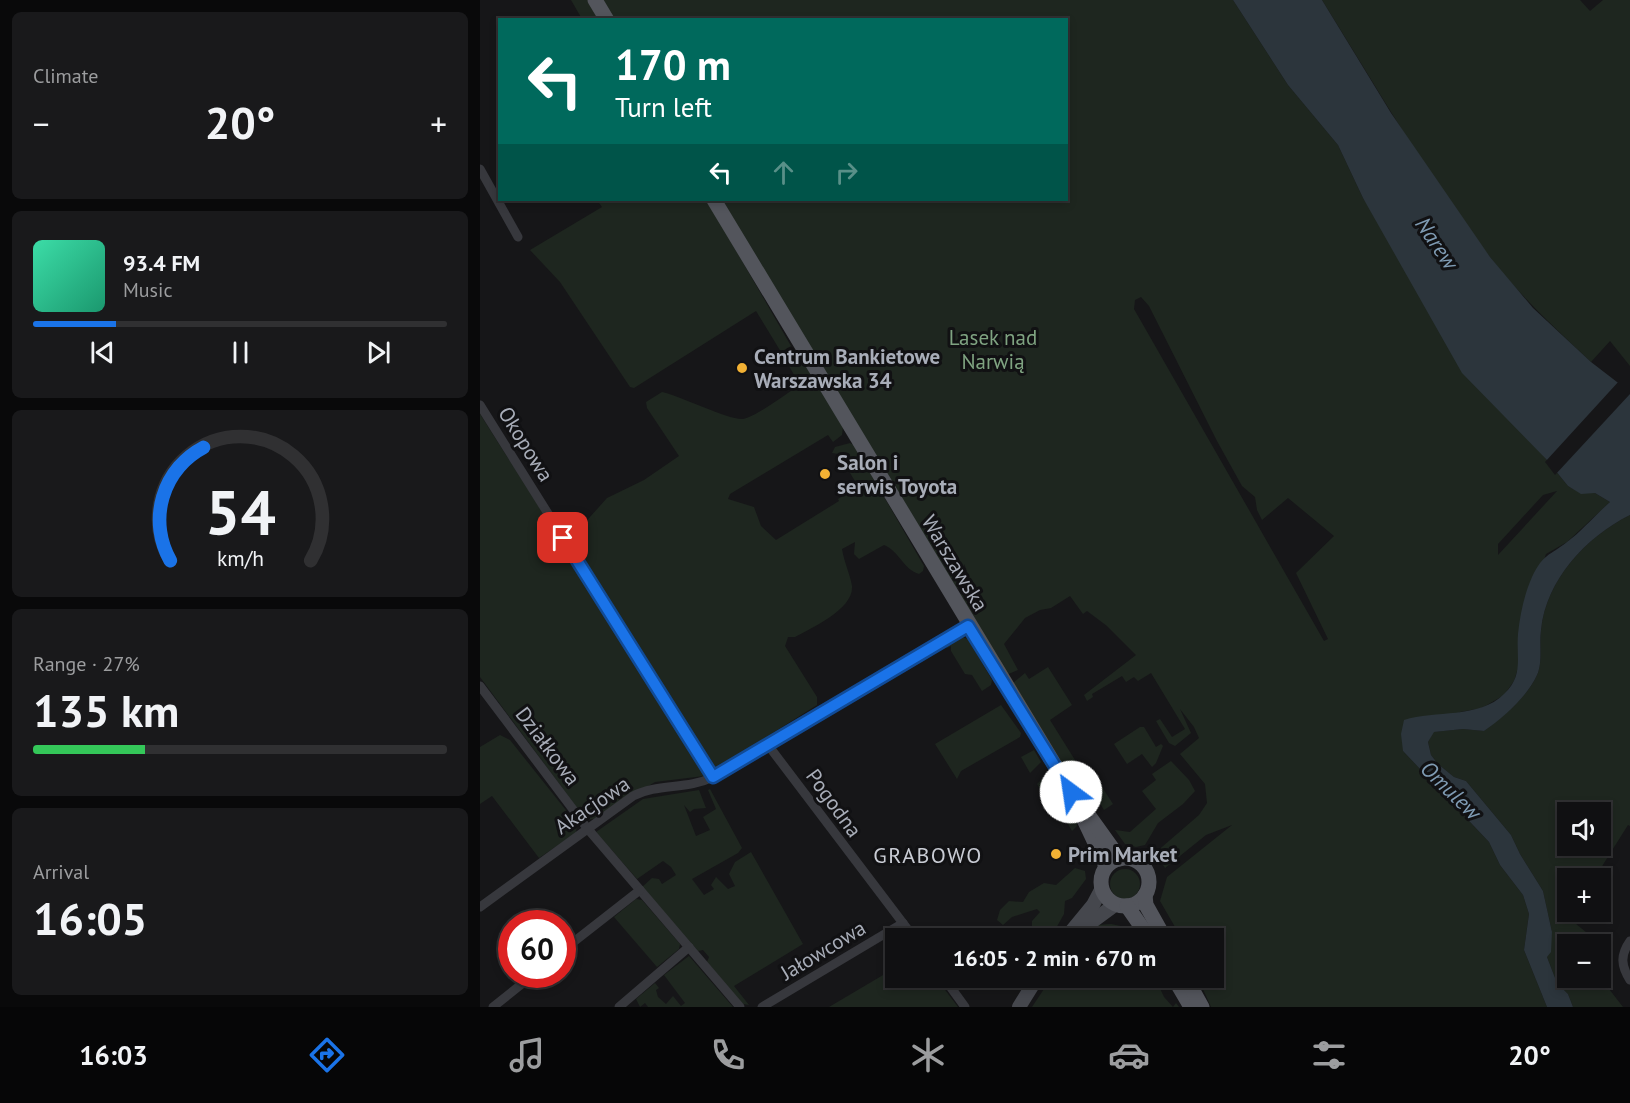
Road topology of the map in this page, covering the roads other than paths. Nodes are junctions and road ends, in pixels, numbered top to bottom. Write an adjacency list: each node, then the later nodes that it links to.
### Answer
1 (595, 0): 2 (main road)
2 (606, 18)
3 (480, 169): 5 (street)
4 (715, 201): 7 (main road, Warszawska)
5 (518, 237)
6 (480, 405): 11 (street, Okopowa)
7 (968, 626): 10 (street, Akacjowa); 13 (main road, Warszawska)
8 (480, 686): 9 (street, Działkowa)
9 (484, 698): 12 (street, Działkowa)
10 (768, 745): 11 (street, Akacjowa); 19 (street, Pogodna)
11 (713, 777): 12 (street, Akacjowa)
12 (587, 828): 15 (street, Działkowa); 18 (street, Akacjowa)
13 (1113, 863): 14 (main road); 16 (main road)
14 (1102, 888): 17 (main road); 21 (main road)
15 (640, 890): 25 (street); 27 (street, Działkowa)
16 (1145, 895): 17 (main road); 24 (main road)
17 (1121, 905): 22 (main road); 23 (main road)
18 (480, 907)
19 (903, 923): 20 (street, Pogodna); 37 (street, Jałowcowa)
20 (907, 928)
21 (1075, 928)
22 (1084, 928)
23 (1141, 928)
24 (1159, 928)
25 (576, 940)
26 (1630, 941): 28 (street)
27 (689, 948): 35 (street); 36 (street, Działkowa)
28 (1630, 980)
29 (517, 988): 34 (street)
30 (951, 988): 38 (street)
31 (1031, 988): 39 (main road)
32 (1180, 988): 40 (main road)
33 (1192, 988): 41 (main road)
34 (493, 1007)
35 (619, 1007)
36 (740, 1007)
37 (762, 1007)
38 (965, 1007)
39 (1019, 1007)
40 (1191, 1007)
41 (1202, 1007)

